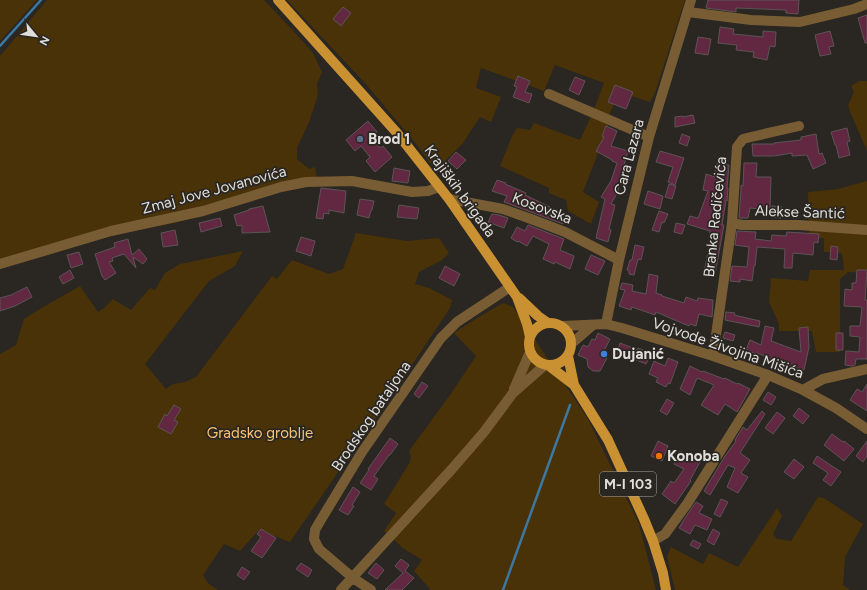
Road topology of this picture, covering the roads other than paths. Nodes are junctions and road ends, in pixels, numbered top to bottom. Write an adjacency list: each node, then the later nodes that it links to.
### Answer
1 (278, 0): 8 (main road, Krajiških brigada)
2 (691, 0): 4 (street, Cara Lazara)
3 (867, 4): 4 (street)
4 (688, 12): 7 (street, Cara Lazara)
5 (549, 94): 7 (street)
6 (799, 126): 10 (street, Branka Radičevića)
7 (649, 137): 12 (street, Cara Lazara)
8 (439, 187): 9 (main road, Krajiških brigada); 13 (street, Zmaj Jove Jovanovića)
9 (449, 199): 12 (street, Kosovska); 14 (main road, Krajiških brigada)
10 (732, 224): 11 (street, Alekse Šantić); 24 (street, Branka Radičevića)
11 (867, 230)
12 (619, 260): 18 (street, Cara Lazara)
13 (0, 264)
14 (510, 287): 15 (main road, Krajiških brigada); 33 (street, Brodskog bataljona)
15 (517, 297): 16 (main road, Krajiških brigada); 20 (main road, Krajiških brigada)
16 (548, 323): 19 (main road); 20 (main road)
17 (593, 324): 18 (street, Vojvode Živojina Mišića); 19 (street, Vojvode Živojina Mišića); 21 (street)
18 (606, 324): 24 (street, Vojvode Živojina Mišića)
19 (562, 326): 21 (main road)
20 (530, 337): 22 (main road)
21 (571, 344): 23 (main road, M-I 103)
22 (530, 352): 25 (main road, M-I 103); 30 (street)
23 (568, 356): 25 (main road); 28 (main road, M-I 103)
24 (713, 356): 27 (street, Vojvode Živojina Mišića)
25 (546, 365): 28 (main road, M-I 103); 30 (street)
26 (867, 369): 29 (street)
27 (768, 375): 29 (street, Vojvode Živojina Mišića); 32 (street)
28 (574, 385): 32 (main road, M-I 103)
29 (804, 390): 31 (street, Vojvode Živojina Mišića)
30 (513, 393): 33 (street)
31 (867, 429)
32 (653, 541): 36 (main road, M-I 103)
33 (353, 578): 34 (street); 35 (street, Brodskog bataljona)
34 (341, 590)
35 (371, 590)
36 (666, 590)

